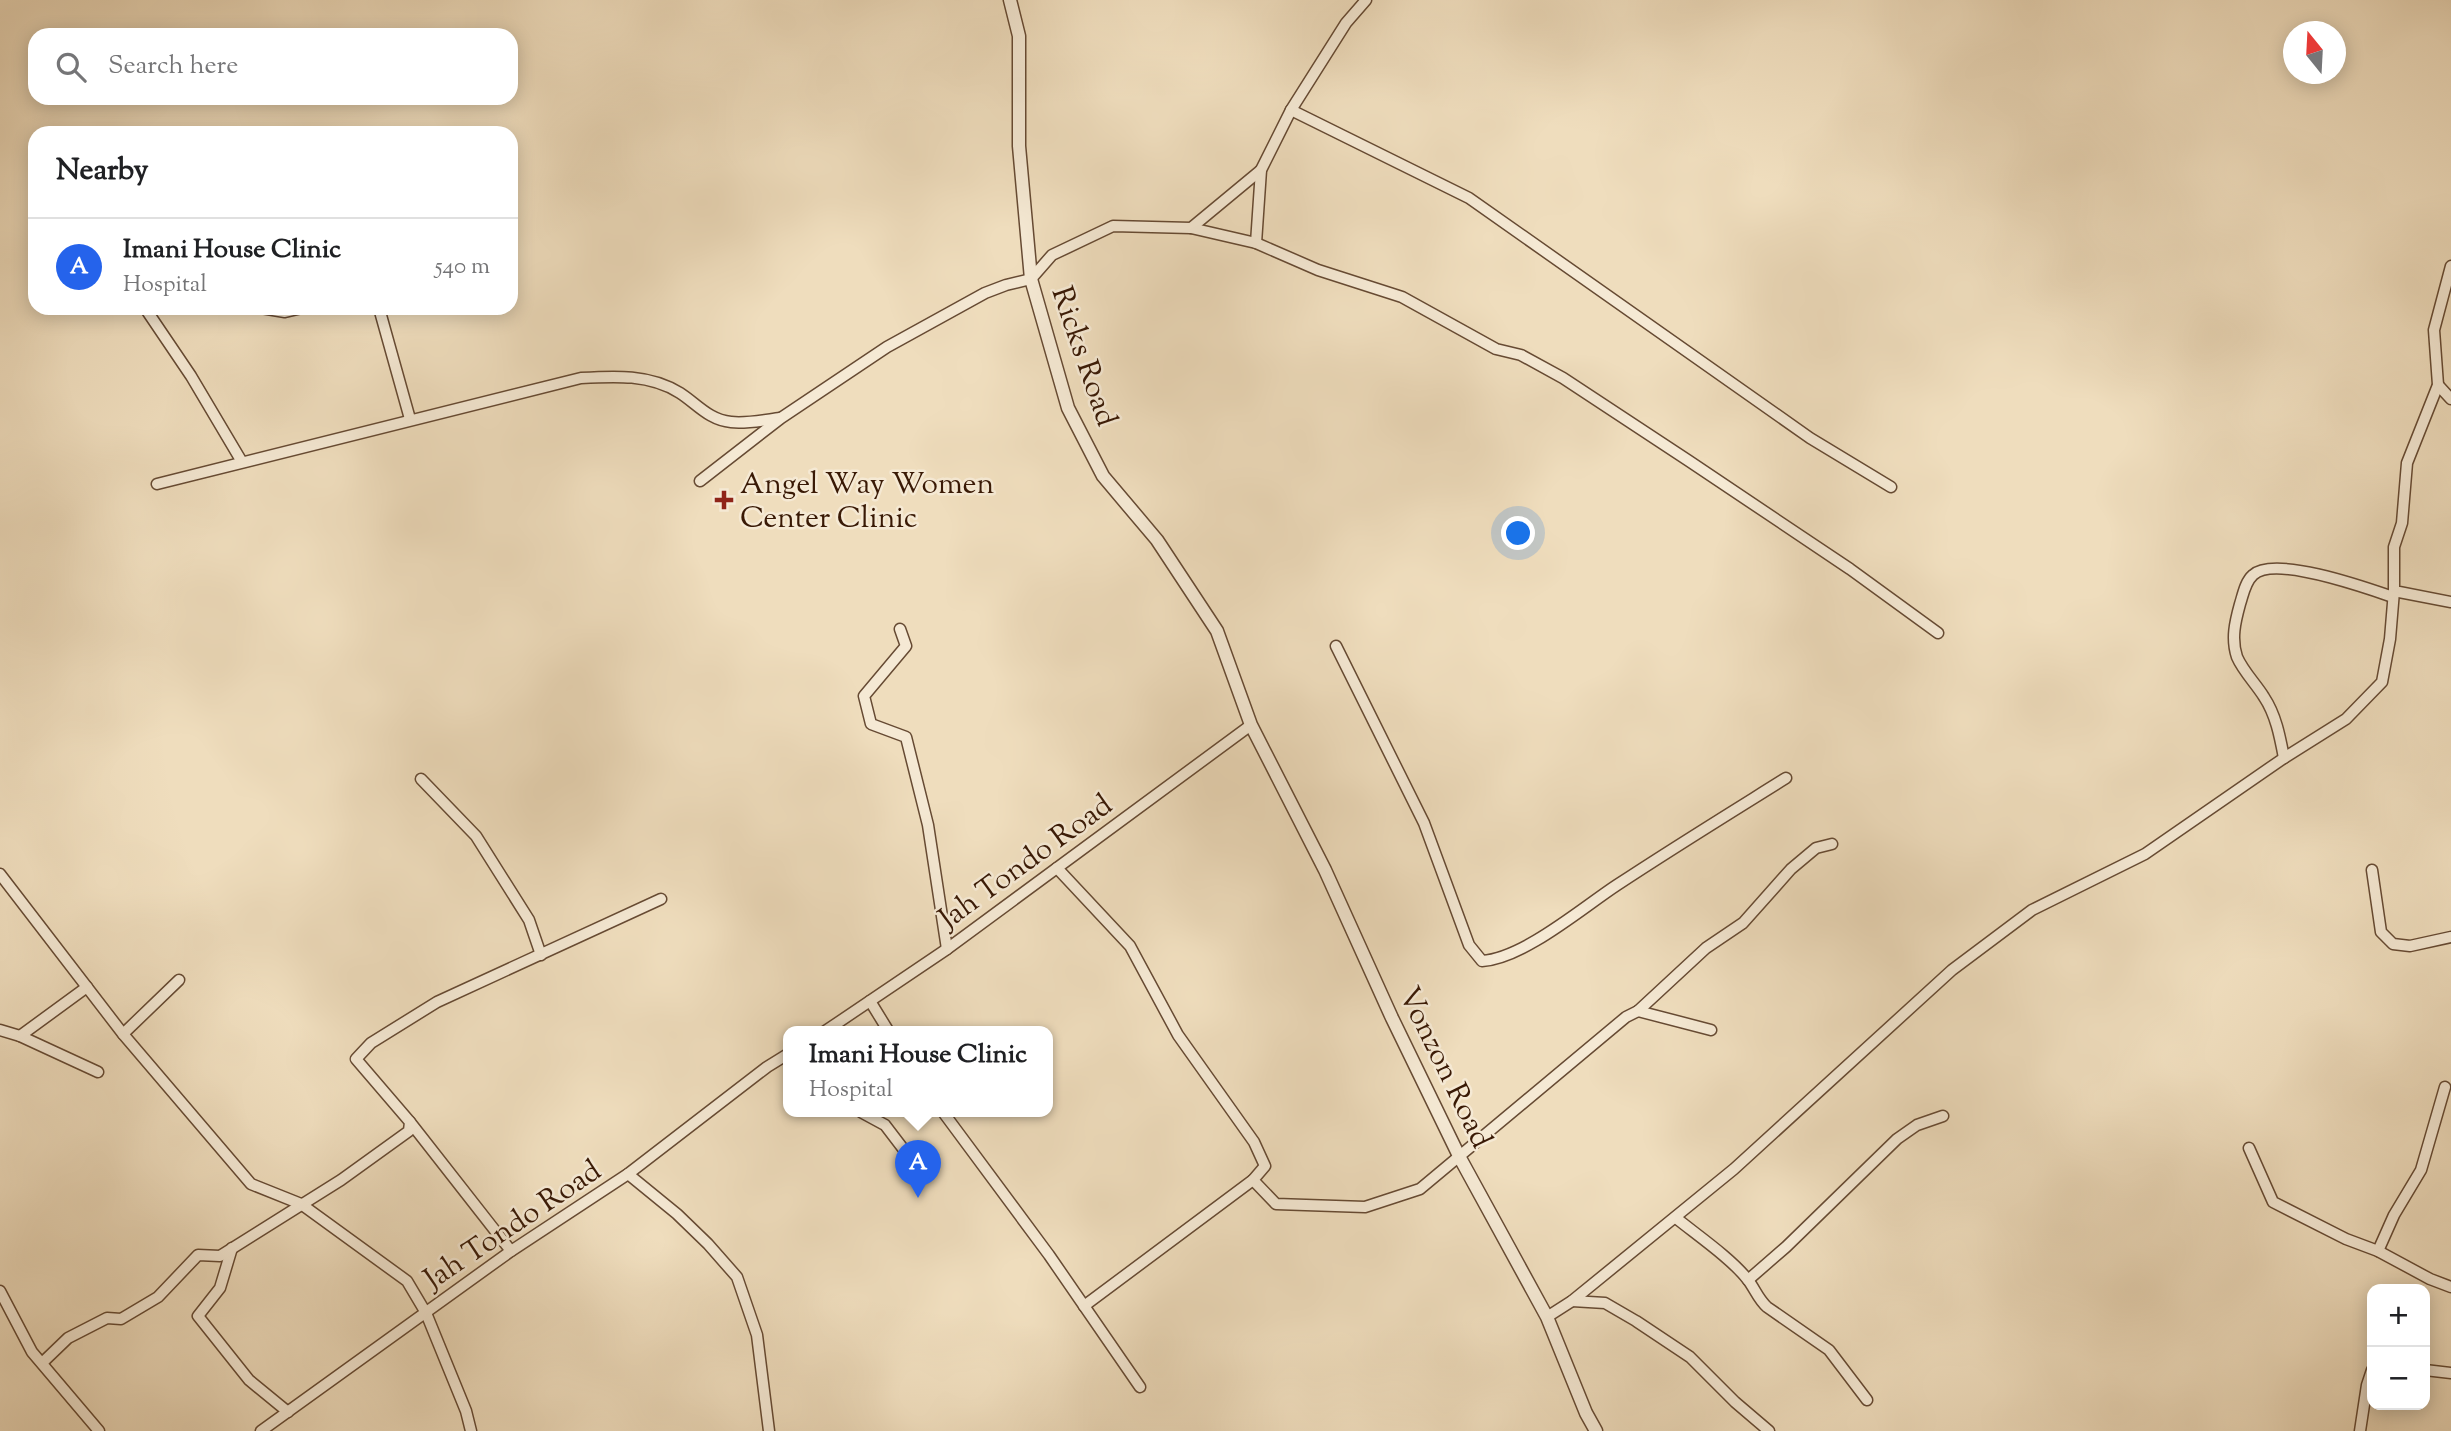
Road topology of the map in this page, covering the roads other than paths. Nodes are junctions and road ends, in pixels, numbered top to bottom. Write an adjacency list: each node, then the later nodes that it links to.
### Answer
1 (1010, 0): 8 (street, Ricks Road)
2 (1366, 0): 3 (street)
3 (1291, 110): 4 (street); 18 (street)
4 (1261, 170): 5 (street); 6 (street)
5 (1191, 228): 6 (street); 8 (street)
6 (1256, 243): 22 (street)
7 (2451, 266): 11 (street)
8 (1031, 279): 13 (street); 24 (street, Ricks Road)
9 (150, 315): 15 (street)
10 (381, 315): 14 (street)
11 (2438, 385): 12 (street); 19 (street)
12 (2451, 399)
13 (781, 418): 14 (street); 16 (street)
14 (410, 419): 15 (street)
15 (242, 462): 17 (street)
16 (700, 481)
17 (156, 484)
18 (1891, 487)
19 (2393, 594): 20 (street); 25 (street); 25 (street)
20 (2451, 602)
21 (900, 629): 34 (street)
22 (1937, 633)
23 (1336, 646): 26 (street)
24 (1251, 725): 29 (street, Jah Tondo Road); 54 (street, Vonzon Road)
25 (2284, 758): 59 (street)
26 (1786, 778)
27 (421, 779): 35 (street)
28 (1832, 844): 39 (street)
29 (1057, 868): 34 (street, Jah Tondo Road); 57 (street)
30 (2372, 870): 33 (street)
31 (0, 874): 37 (street)
32 (661, 899): 35 (street)
33 (2451, 937)
34 (947, 949): 38 (street, Jah Tondo Road)
35 (541, 955): 52 (street)
36 (179, 980): 44 (street)
37 (86, 987): 44 (street); 45 (street)
38 (870, 1002): 40 (street, Jah Tondo Road); 41 (street)
39 (1638, 1011): 43 (street); 54 (street)
40 (833, 1026)
41 (885, 1026)
42 (0, 1030): 45 (street)
43 (1711, 1030)
44 (123, 1034): 58 (street)
45 (20, 1036): 47 (street)
46 (783, 1058): 56 (street, Jah Tondo Road)
47 (98, 1072)
48 (2445, 1087): 62 (street)
49 (1943, 1116): 63 (street)
50 (871, 1117): 55 (street)
51 (947, 1117): 67 (street)
52 (410, 1122): 58 (street); 61 (street)
53 (2249, 1148): 62 (street)
54 (1460, 1158): 57 (street); 69 (street, Vonzon Road)
55 (914, 1163)
56 (628, 1174): 61 (street, Jah Tondo Road); 80 (street)
57 (1253, 1180): 67 (street)
58 (301, 1204): 60 (street); 68 (street)
59 (1676, 1218): 63 (street); 66 (street)
60 (232, 1248): 70 (street); 76 (street)
61 (512, 1251): 68 (street, Jah Tondo Road)
62 (2378, 1251): 64 (street)
63 (1748, 1280): 75 (street)
64 (2451, 1287)
65 (0, 1291): 70 (street)
66 (1572, 1301): 69 (street); 82 (street)
67 (1084, 1306): 74 (street)
68 (426, 1313): 76 (street, Jah Tondo Road); 79 (street)
69 (1547, 1317): 81 (street, Vonzon Road)
70 (42, 1363): 77 (street)
71 (2430, 1371): 72 (street)
72 (2451, 1373)
73 (2367, 1385): 83 (street)
74 (1140, 1387)
75 (1867, 1400)
76 (288, 1412): 78 (street, Jah Tondo Road)
77 (99, 1431)
78 (261, 1431)
79 (471, 1431)
80 (769, 1431)
81 (1596, 1431)
82 (1769, 1431)
83 (2360, 1431)

